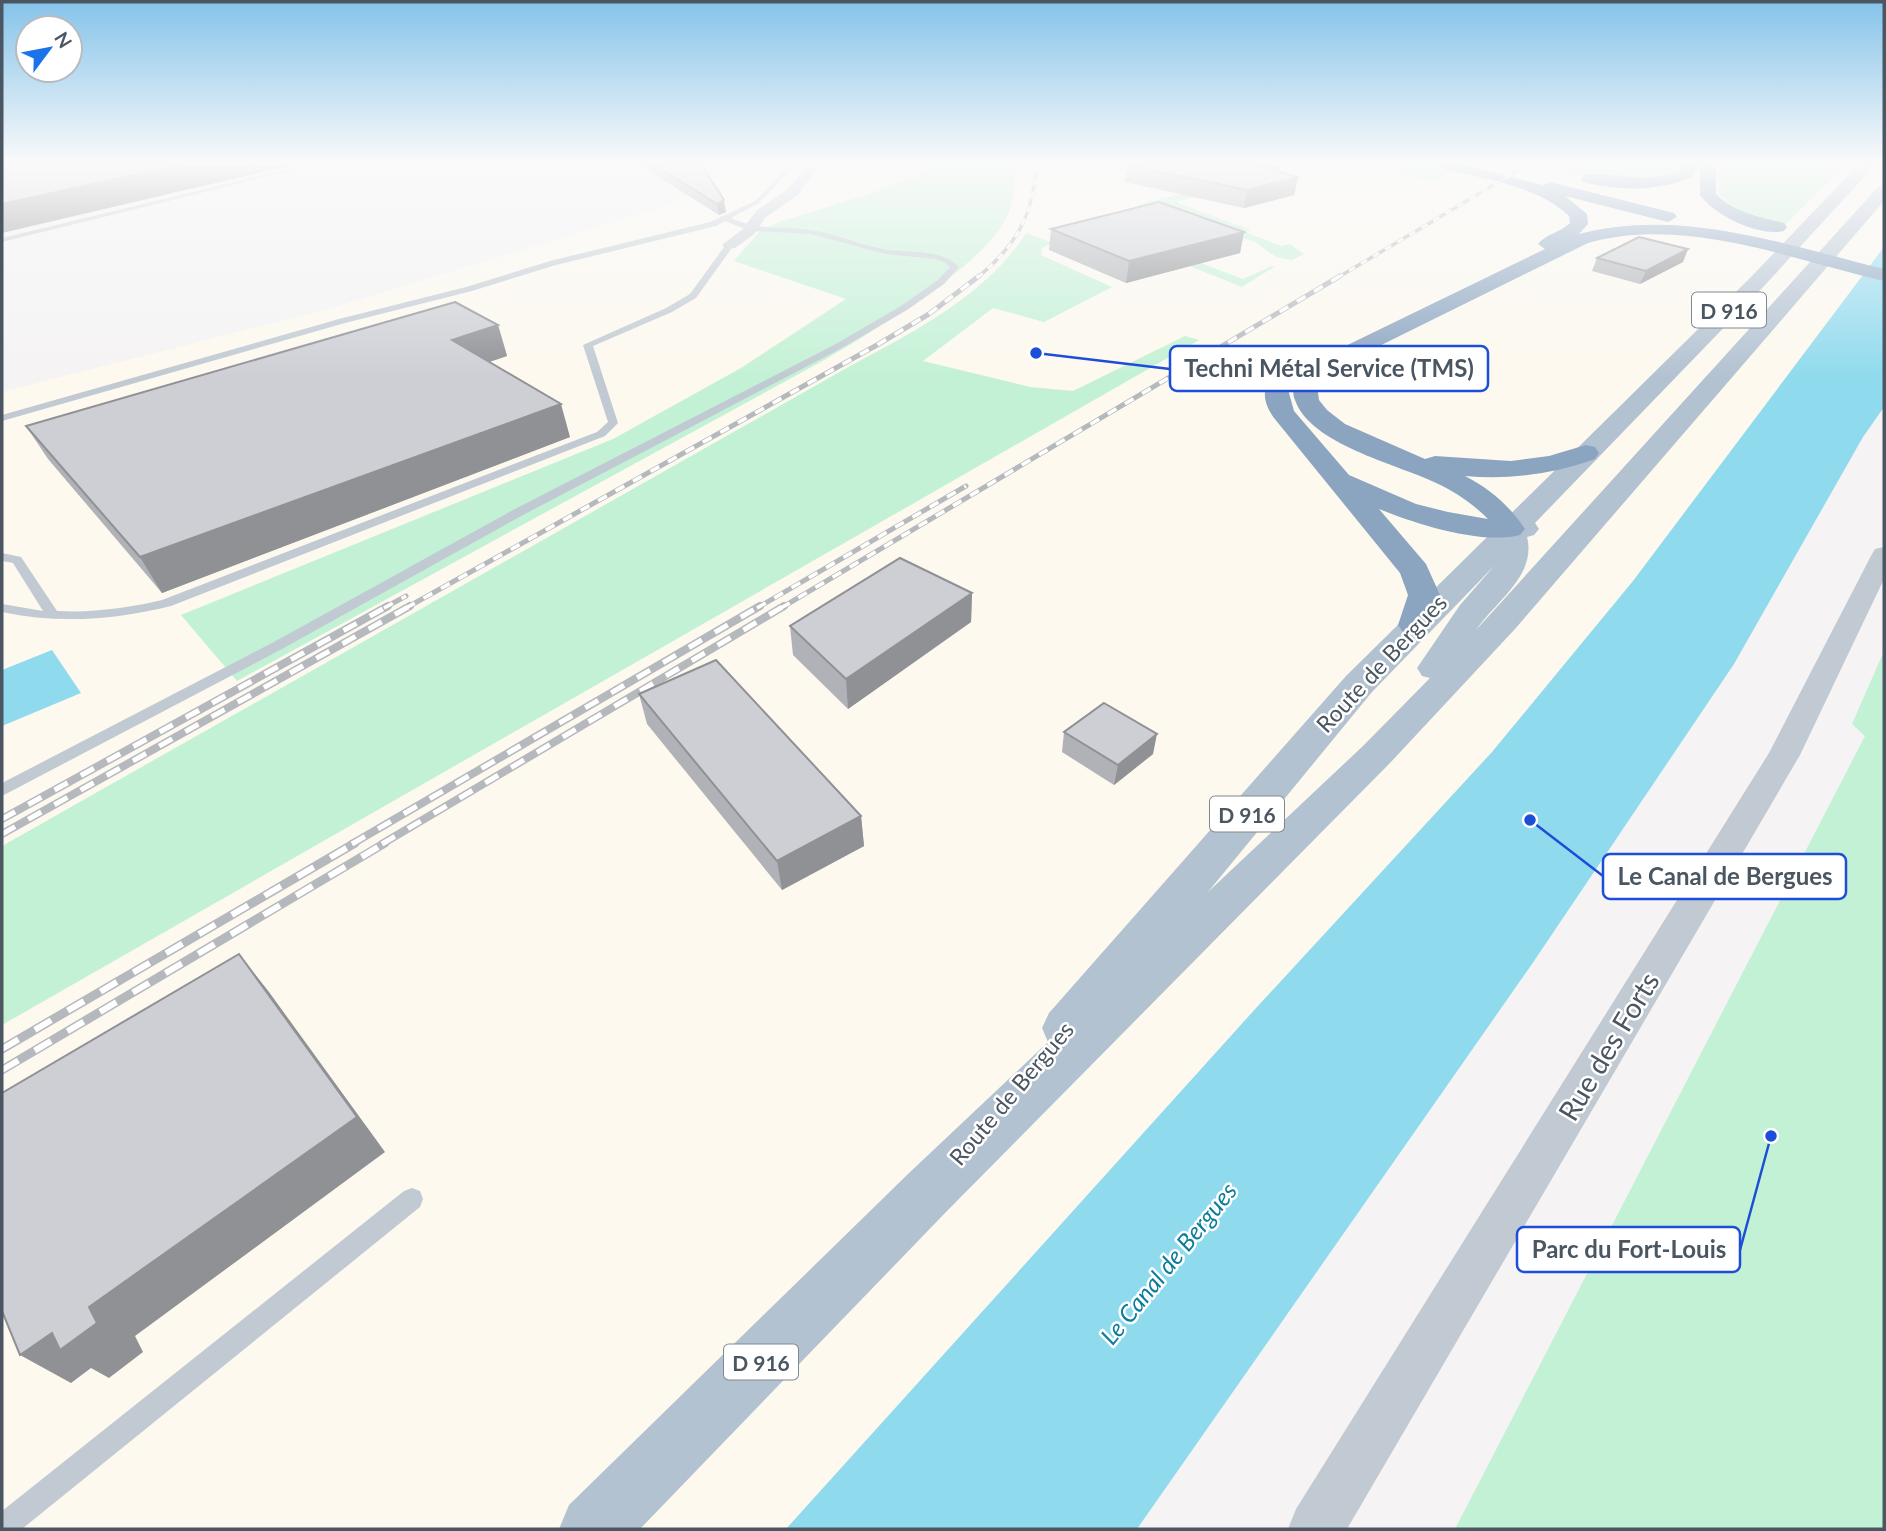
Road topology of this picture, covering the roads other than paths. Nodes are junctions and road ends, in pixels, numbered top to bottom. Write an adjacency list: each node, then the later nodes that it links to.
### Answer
1 (21, 235): 13 (lane)
2 (662, 235): 19 (lane)
3 (742, 235): 14 (street)
4 (832, 235): 31 (lane)
5 (1563, 235): 22 (highway)
6 (1594, 235): 20 (highway)
7 (1764, 235): 18 (highway)
8 (1765, 235): 16 (highway)
9 (1765, 235): 17 (highway)
10 (1767, 235): 15 (highway)
11 (1800, 235): 21 (main road, Route de Bergues / D 916)
12 (1845, 235): 23 (main road, Route de Bergues / D 916)
13 (2, 240)
14 (730, 245): 28 (lane)
15 (1860, 246)
16 (1884, 258)
17 (1884, 269)
18 (1884, 275)
19 (2, 418)
20 (1378, 450): 21 (highway); 24 (highway)
21 (1586, 453): 24 (main road, Route de Bergues / D 916)
22 (1321, 459): 24 (highway); 29 (highway)
23 (1611, 501): 24 (main road); 30 (main road, Route de Bergues / D 916)
24 (1510, 529): 29 (main road, Route de Bergues / D 916); 30 (main road)
25 (1884, 554): 36 (street, Rue des Forts)
26 (2, 557): 28 (lane)
27 (2, 608): 28 (lane)
28 (52, 614)
29 (1415, 625): 32 (main road, Route de Bergues / D 916)
30 (1377, 754): 32 (main road, Route de Bergues / D 916)
31 (2, 790)
32 (927, 1193): 35 (main road, Route de Bergues / D 916)
33 (412, 1199): 34 (lane)
34 (2, 1528)
35 (593, 1529)
36 (1315, 1529)

